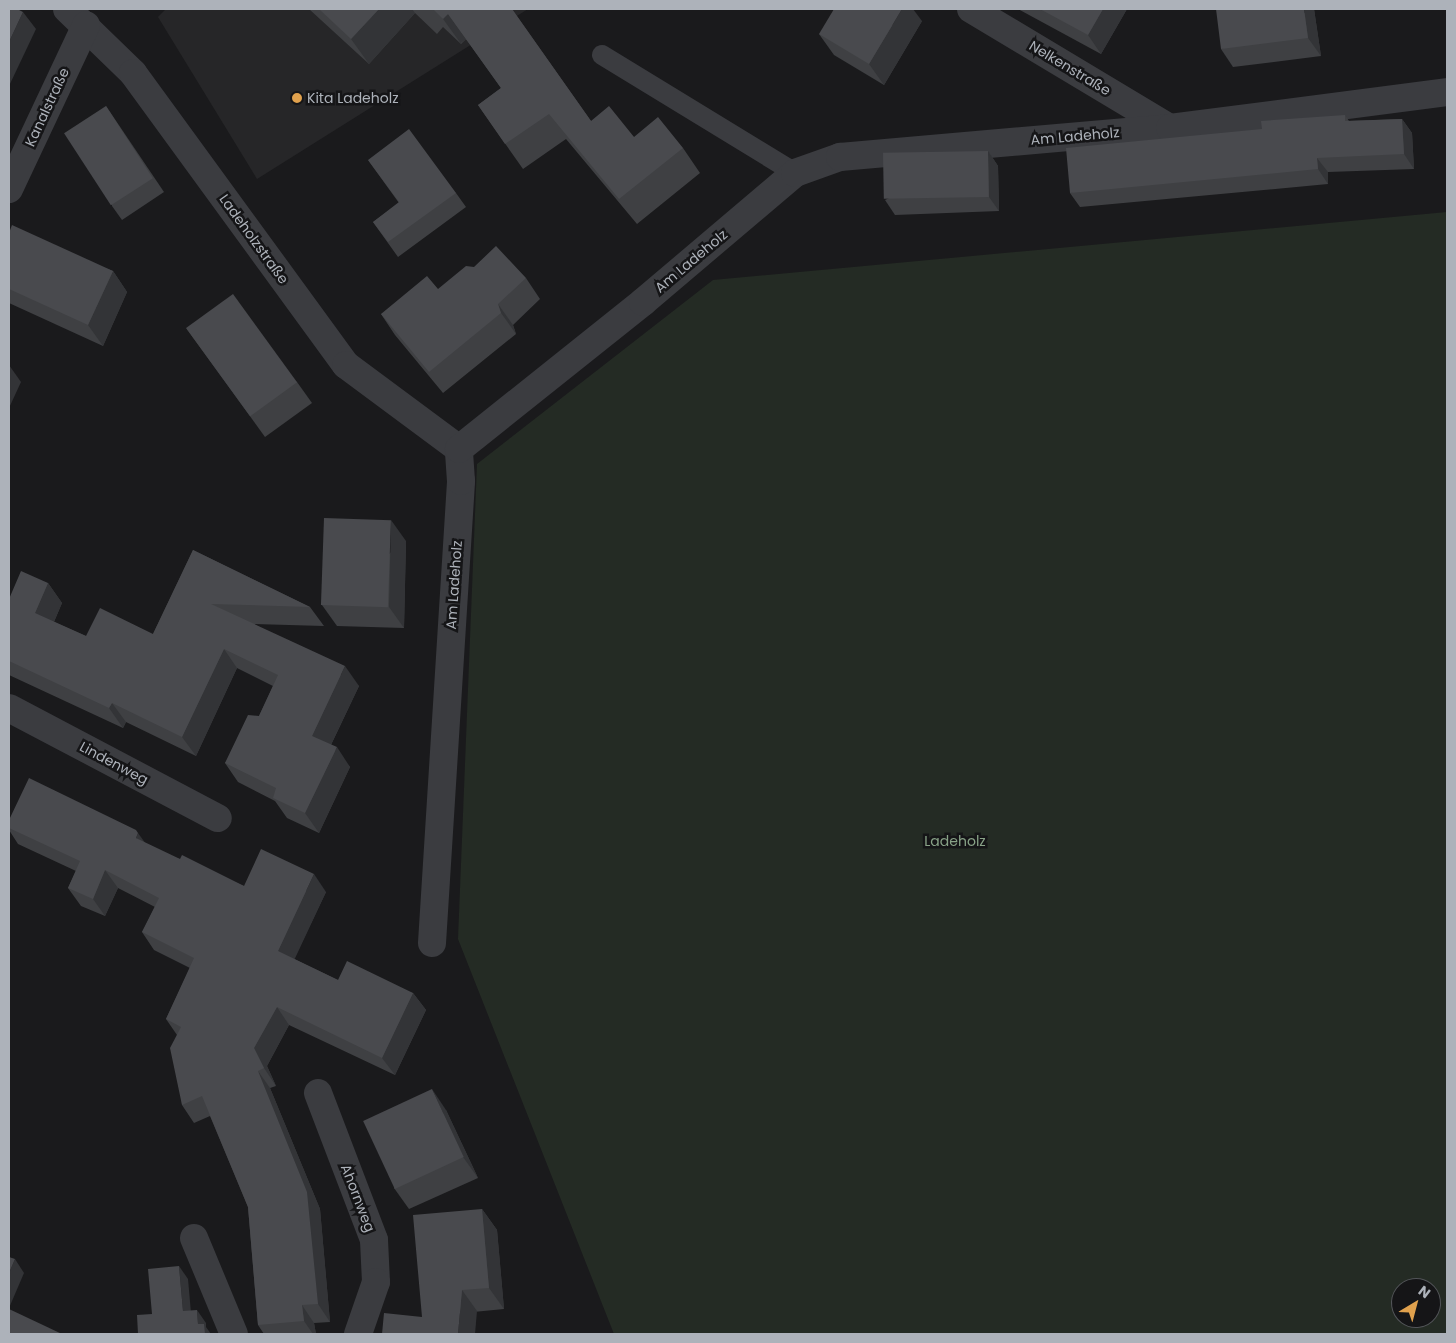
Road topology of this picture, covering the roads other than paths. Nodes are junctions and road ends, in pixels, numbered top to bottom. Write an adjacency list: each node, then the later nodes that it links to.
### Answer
1 (971, 9): 5 (street, Nelkenstraße)
2 (76, 17): 7 (street, Kanalstraße); 8 (street, Ladeholzstraße)
3 (602, 55): 6 (lane)
4 (1447, 92): 5 (street, Am Ladeholz)
5 (1170, 128): 6 (street, Am Ladeholz)
6 (795, 173): 8 (street, Am Ladeholz)
7 (9, 189)
8 (459, 448): 11 (street, Am Ladeholz)
9 (9, 708): 10 (street, Lindenweg)
10 (218, 818)
11 (432, 944)
12 (318, 1093): 15 (street, Ahornweg)
13 (194, 1238): 14 (street)
14 (234, 1334)
15 (358, 1334)

